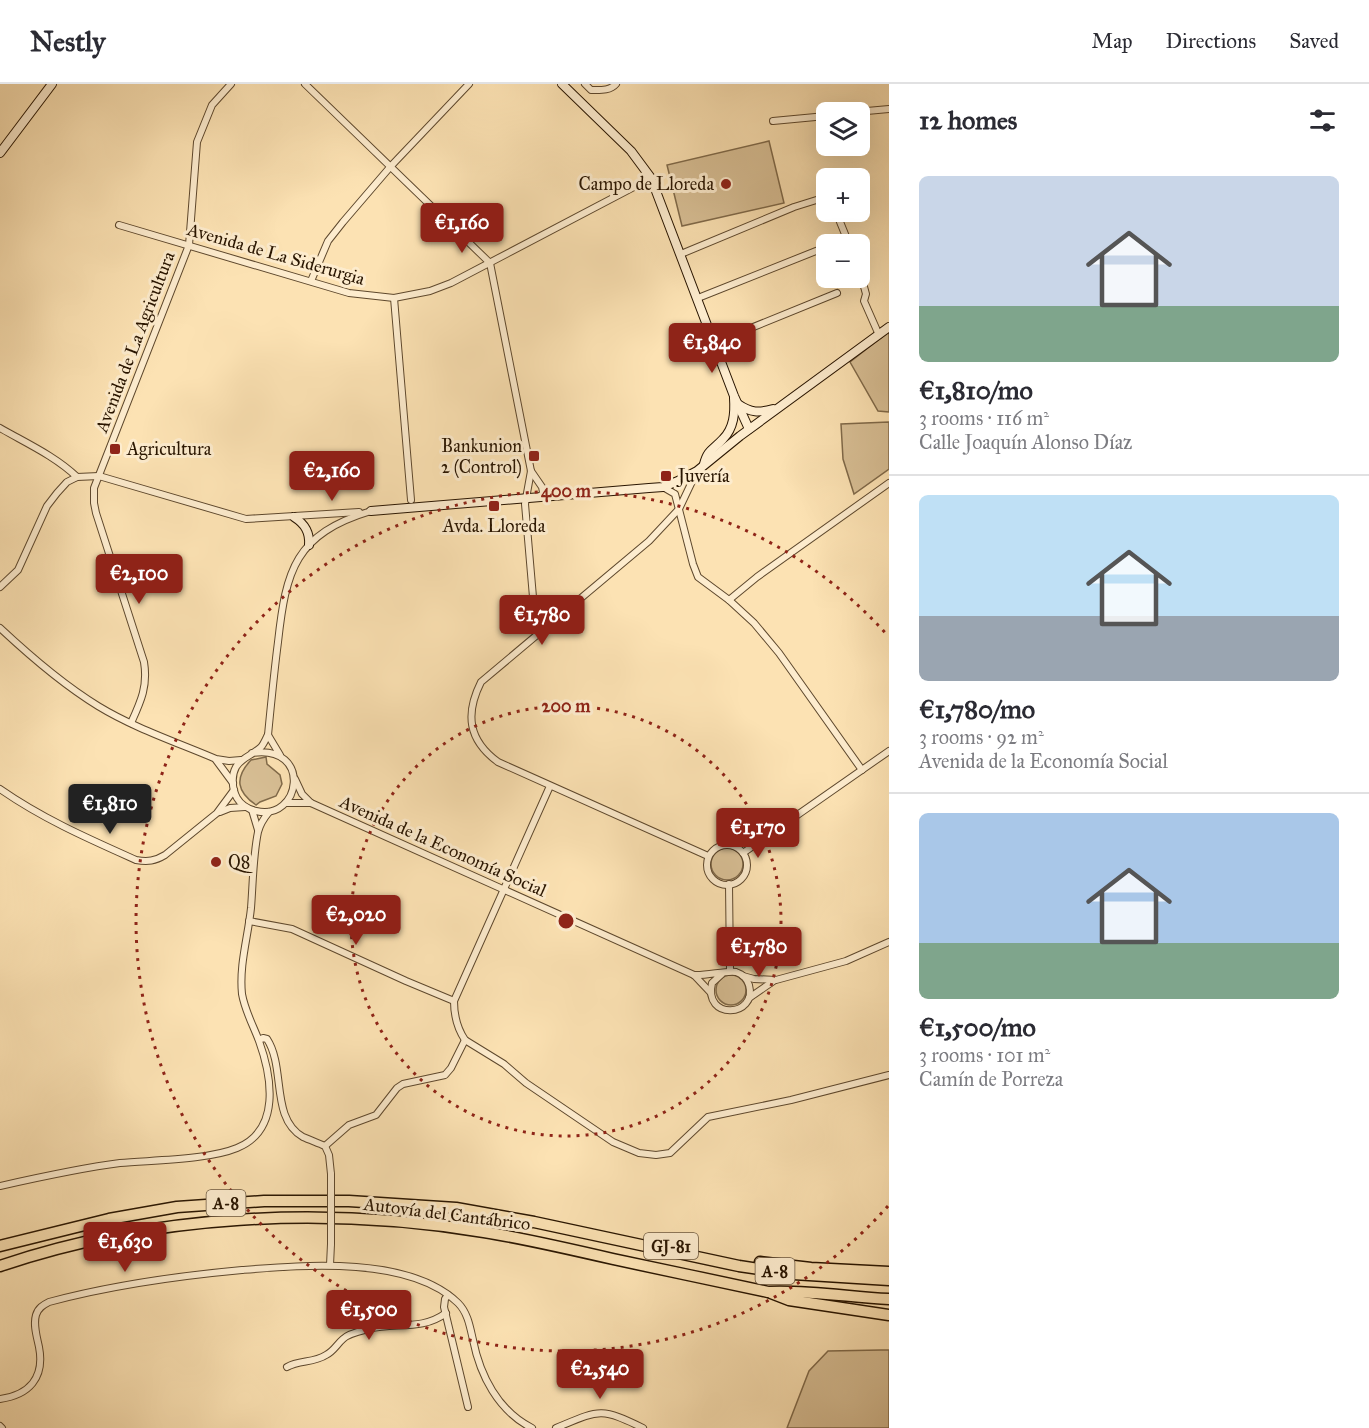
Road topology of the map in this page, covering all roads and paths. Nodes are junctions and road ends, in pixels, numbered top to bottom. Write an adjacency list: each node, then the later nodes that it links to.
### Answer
1 (52, 84): 12 (street)
2 (231, 84): 17 (street, Avenida de La Agricultura)
3 (305, 84): 13 (street)
4 (469, 84): 13 (street)
5 (562, 84): 14 (street)
6 (585, 84): 7 (street)
7 (616, 84)
8 (889, 109): 9 (street)
9 (870, 111)
10 (816, 117): 11 (street)
11 (773, 121)
12 (0, 153)
13 (391, 166): 20 (street); 21 (street)
14 (651, 178): 19 (street); 20 (street, Avenida de La Siderurgia)
15 (816, 199): 19 (street)
16 (119, 225): 17 (street, Avenida de La Siderurgia)
17 (189, 245): 21 (street, Avenida de La Siderurgia); 36 (street, Avenida de La Agricultura)
18 (816, 251): 25 (street)
19 (681, 254): 25 (street)
20 (490, 263): 24 (street, Avenida de La Siderurgia); 35 (street)
21 (311, 281): 24 (street, Avenida de La Siderurgia)
22 (865, 288): 27 (street)
23 (837, 293): 28 (street)
24 (394, 298): 42 (street)
25 (698, 298): 28 (street)
26 (889, 327): 27 (street)
27 (879, 335): 31 (street)
28 (714, 343): 29 (street)
29 (734, 396): 30 (street); 34 (street)
30 (738, 404): 31 (street); 33 (street)
31 (779, 407): 33 (street)
32 (0, 429): 37 (street)
33 (749, 429): 34 (street)
34 (700, 468): 39 (street); 43 (street)
35 (531, 471): 40 (street); 41 (street)
36 (99, 476): 37 (street); 45 (street); 51 (street, Avenida de La Agricultura)
37 (77, 477): 47 (street)
38 (889, 483): 48 (street)
39 (663, 487): 40 (street); 43 (street)
40 (544, 497): 41 (street)
41 (525, 498): 44 (street); 50 (street)
42 (411, 500)
43 (679, 509): 48 (street); 50 (street)
44 (371, 511): 45 (street); 46 (street)
45 (294, 517): 46 (street)
46 (309, 545): 52 (street)
47 (0, 587)
48 (729, 600): 58 (street)
49 (0, 628): 51 (street)
50 (542, 631): 61 (street)
51 (131, 723): 56 (street)
52 (268, 735): 54 (street); 55 (street)
53 (889, 751): 58 (street)
54 (252, 753): 55 (street); 57 (street)
55 (282, 757): 59 (street)
56 (216, 759): 57 (street); 60 (street)
57 (241, 760): 60 (street)
58 (862, 770): 69 (street)
59 (293, 774): 63 (street); 64 (street, Avenida de la Economía Social)
60 (233, 786): 65 (street); 67 (street)
61 (550, 786): 70 (street); 72 (street)
62 (0, 789): 67 (street)
63 (286, 803): 64 (street, Avenida de la Economía Social); 66 (street)
64 (311, 803): 72 (street, Avenida de la Economía Social)
65 (248, 808): 66 (street); 67 (street); 68 (street)
66 (269, 812): 68 (street)
67 (217, 813)
68 (258, 831): 73 (street)
69 (743, 853): 70 (street); 71 (street)
70 (708, 856): 71 (street)
71 (729, 884): 75 (street)
72 (505, 890): 76 (street, Avenida de la Economía Social); 81 (street)
73 (249, 921): 81 (street); 82 (street)
74 (889, 942): 78 (street)
75 (726, 972): 76 (street, Avenida de la Economía Social); 77 (street); 79 (street)
76 (694, 975): 79 (street, Avenida de la Economía Social)
77 (742, 976): 78 (street); 80 (street)
78 (776, 980): 80 (street)
79 (711, 993): 80 (street)
80 (748, 999)
81 (454, 1001): 83 (street)
82 (259, 1040): 85 (street); 86 (street)
83 (465, 1040): 84 (street); 85 (street)
84 (889, 1075)
85 (325, 1146): 89 (street, bridge)
86 (0, 1186)
87 (456, 1208): 88 (highway, Autovía del Cantábrico / A-8); 91 (highway, GJ-81); 92 (highway, Autovía del Cantábrico / A-8)
88 (0, 1246)
89 (330, 1265): 94 (street); 99 (street)
90 (0, 1266): 93 (highway, Autovía del Cantábrico / A-8)
91 (889, 1272)
92 (889, 1280)
93 (768, 1292): 95 (highway, Autovía del Cantábrico / A-8); 97 (highway)
94 (448, 1295): 96 (street); 101 (street)
95 (889, 1299)
96 (446, 1313): 98 (street); 100 (street)
97 (889, 1315)
98 (286, 1367)
99 (0, 1399)
100 (468, 1407)
101 (532, 1428)
102 (556, 1428): 103 (street)
103 (643, 1428)

